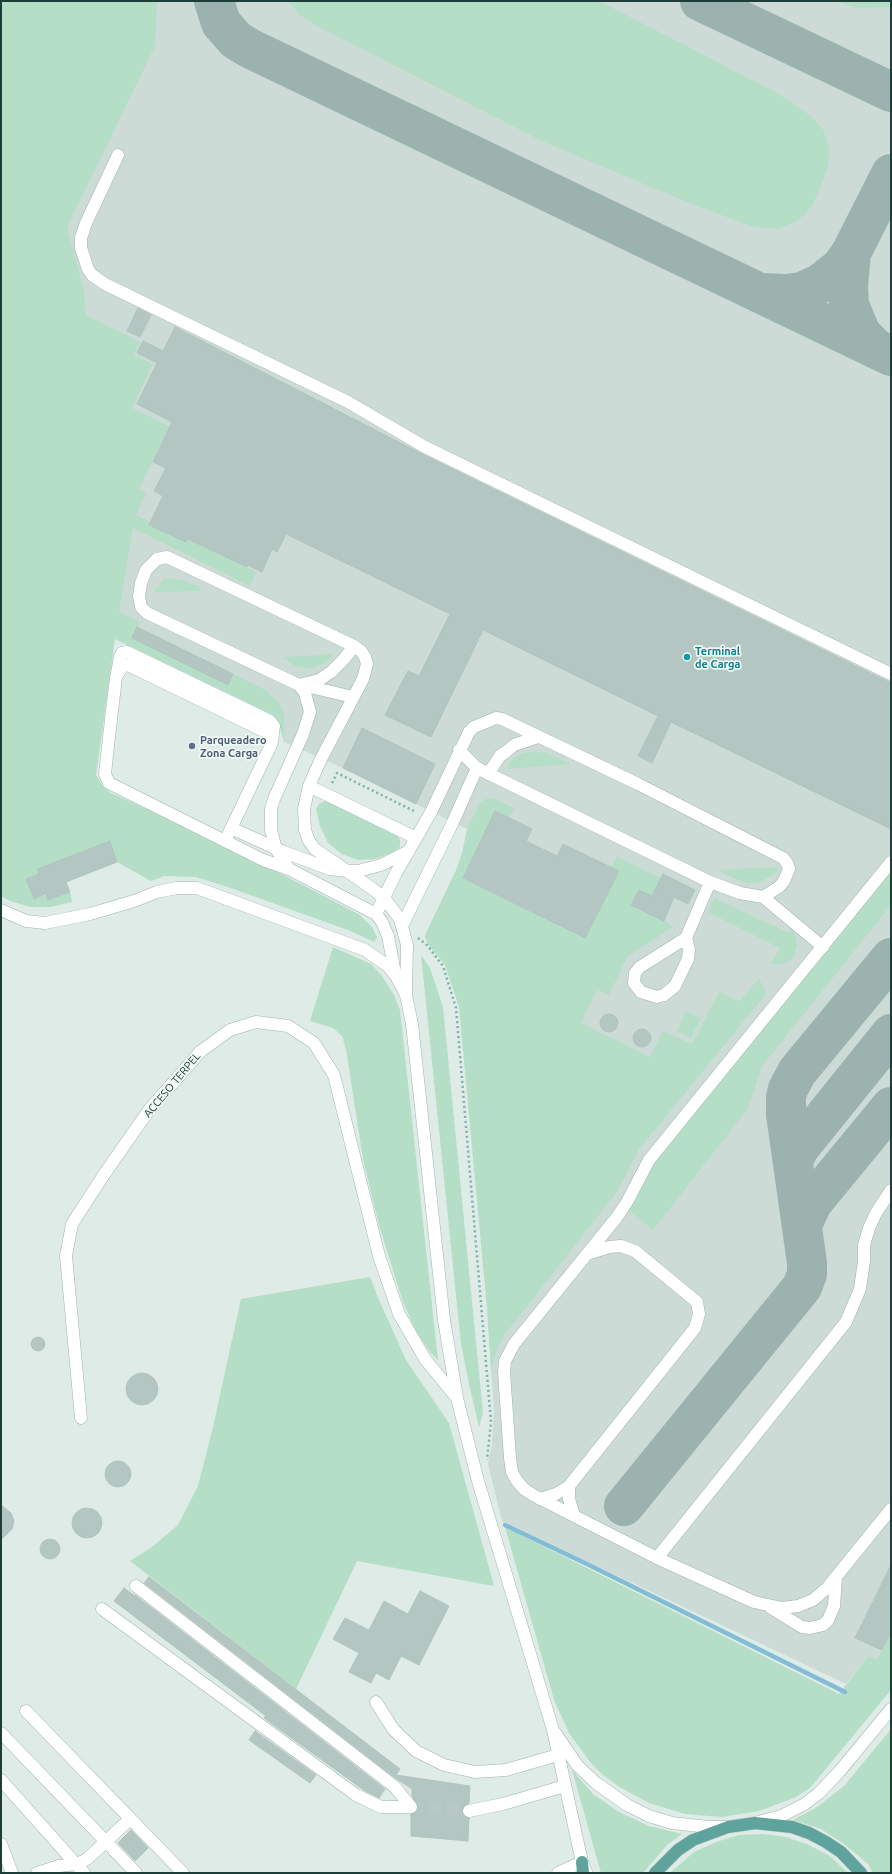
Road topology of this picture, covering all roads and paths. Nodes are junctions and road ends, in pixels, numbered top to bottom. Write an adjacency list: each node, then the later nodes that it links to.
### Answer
1 (118, 155): 3 (street)
2 (354, 646): 4 (street); 4 (street); 5 (street)
3 (891, 674)
4 (299, 685): 5 (street); 15 (street)
5 (353, 697): 9 (street)
6 (538, 737): 7 (street); 10 (street); 21 (street)
7 (459, 750): 8 (street); 13 (street)
8 (477, 768): 10 (street); 25 (street)
9 (313, 774): 11 (street); 13 (path)
10 (488, 774): 20 (street)
11 (309, 786): 13 (street); 19 (street)
12 (231, 828): 14 (street); 14 (street); 15 (street)
13 (419, 833): 16 (street)
14 (225, 841): 18 (street)
15 (276, 849): 18 (street); 19 (street)
16 (409, 851): 19 (street); 22 (street)
17 (891, 862): 27 (street)
18 (289, 869): 24 (street)
19 (346, 871): 22 (street)
20 (710, 882): 21 (street); 26 (street)
21 (762, 897): 27 (street)
22 (384, 898): 24 (street); 25 (street)
23 (1, 910): 28 (street)
24 (376, 914): 28 (street)
25 (403, 925): 29 (street); 34 (path)
26 (686, 938): 26 (street)
27 (823, 947): 31 (street)
28 (396, 976): 29 (street)
29 (406, 996): 32 (street)
30 (891, 1190): 39 (street)
31 (586, 1255): 35 (street); 36 (street)
32 (457, 1398): 33 (street, ACCESO TERPEL); 34 (street)
33 (81, 1418)
34 (474, 1469): 47 (street)
35 (569, 1486): 36 (street); 38 (street)
36 (540, 1499): 38 (street)
37 (891, 1509): 40 (street)
38 (574, 1516): 39 (street)
39 (657, 1558): 42 (street)
40 (836, 1577): 42 (street); 42 (street)
41 (136, 1586): 43 (street)
42 (766, 1605)
43 (102, 1609)
44 (376, 1702): 49 (street)
45 (891, 1709): 54 (street)
46 (26, 1711): 53 (street)
47 (553, 1730): 49 (street); 55 (street)
48 (1, 1733): 56 (street)
49 (558, 1755): 51 (street)
50 (1, 1780): 58 (street)
51 (565, 1786): 52 (street); 59 (street)
52 (469, 1811)
53 (130, 1819): 56 (street); 64 (street)
54 (755, 1823): 55 (main road); 67 (main road)
55 (728, 1827): 66 (main road)
56 (106, 1842): 58 (street); 63 (street)
57 (1, 1844): 61 (street)
58 (80, 1868): 60 (street)
59 (584, 1869): 65 (street)
60 (50, 1871): 62 (street)
61 (12, 1873)
62 (37, 1873)
63 (136, 1873)
64 (183, 1873)
65 (558, 1873)
66 (655, 1873)
67 (861, 1873)

